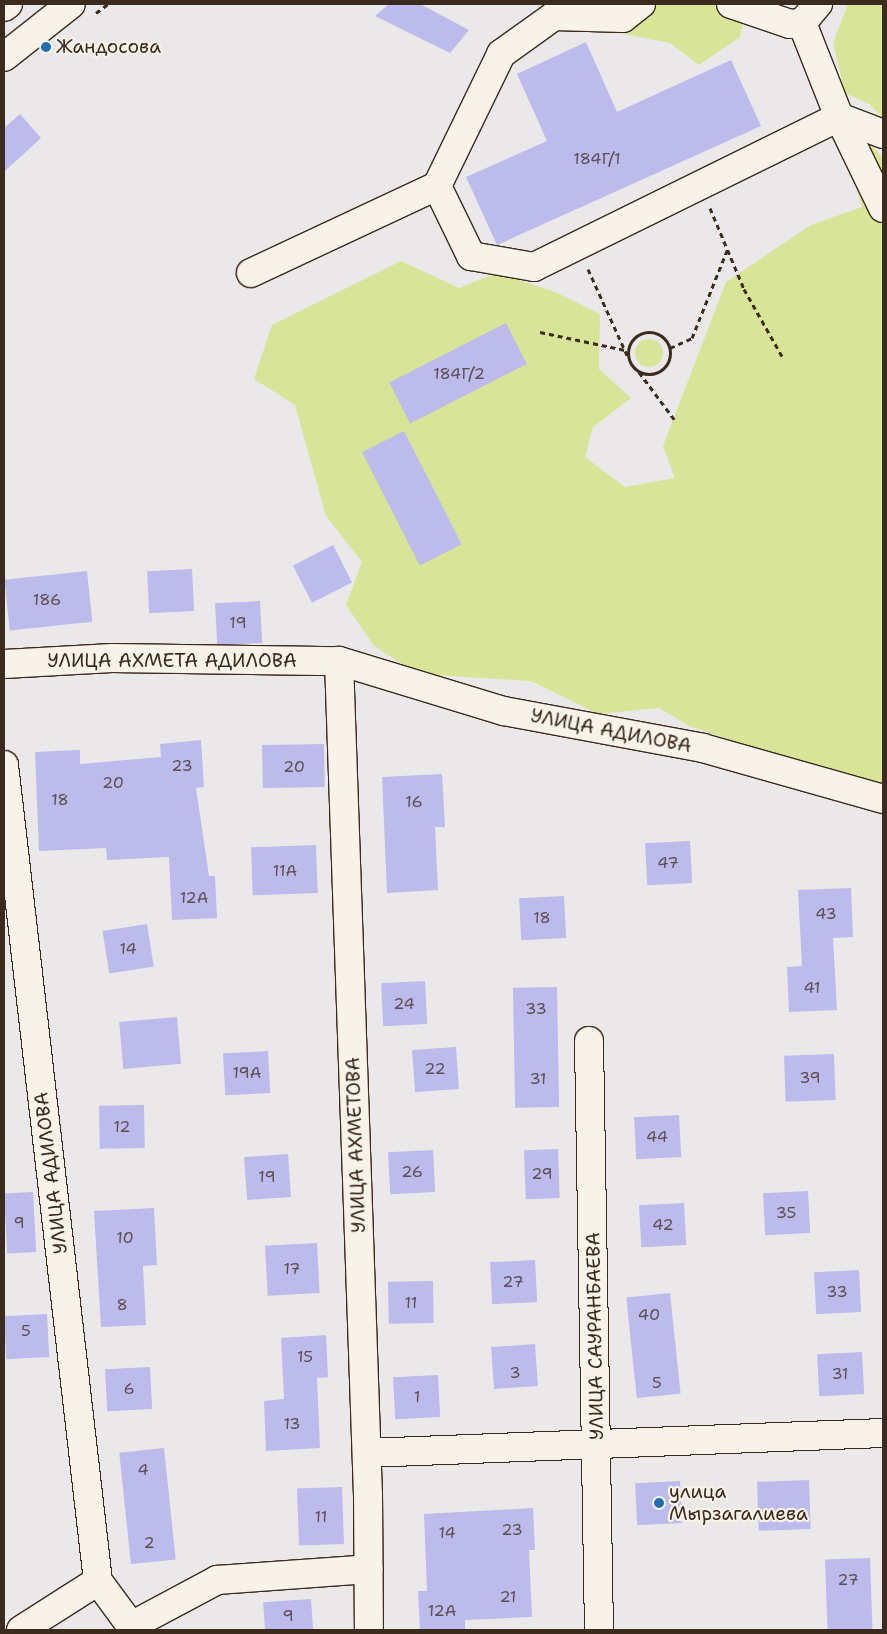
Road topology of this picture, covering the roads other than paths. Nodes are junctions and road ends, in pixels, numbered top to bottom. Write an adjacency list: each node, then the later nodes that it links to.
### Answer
1 (8, 4): 5 (street)
2 (72, 4): 7 (street)
3 (641, 4): 10 (street)
4 (732, 4): 6 (street)
5 (4, 7)
6 (810, 13): 8 (street)
7 (4, 57)
8 (839, 117): 9 (street); 10 (street); 11 (street)
9 (883, 134)
10 (437, 186): 12 (street)
11 (883, 208)
12 (251, 273)
13 (339, 660): 14 (street, УЛИЦА АХМЕТА АДИЛОВА); 16 (street, УЛИЦА АДИЛОВА); 20 (street, УЛИЦА АХМЕТОВА)
14 (4, 664)
15 (4, 766): 22 (street, УЛИЦА АДИЛОВА)
16 (883, 799)
17 (589, 1041): 19 (street, УЛИЦА САУРАНБАЕВА)
18 (883, 1433): 19 (street)
19 (597, 1441): 20 (street); 25 (street, УЛИЦА САУРАНБАЕВА)
20 (367, 1453): 21 (street, УЛИЦА АХМЕТОВА)
21 (369, 1569): 22 (street); 24 (street, УЛИЦА АХМЕТОВА)
22 (98, 1581): 23 (street)
23 (21, 1630)
24 (369, 1630)
25 (599, 1630)

